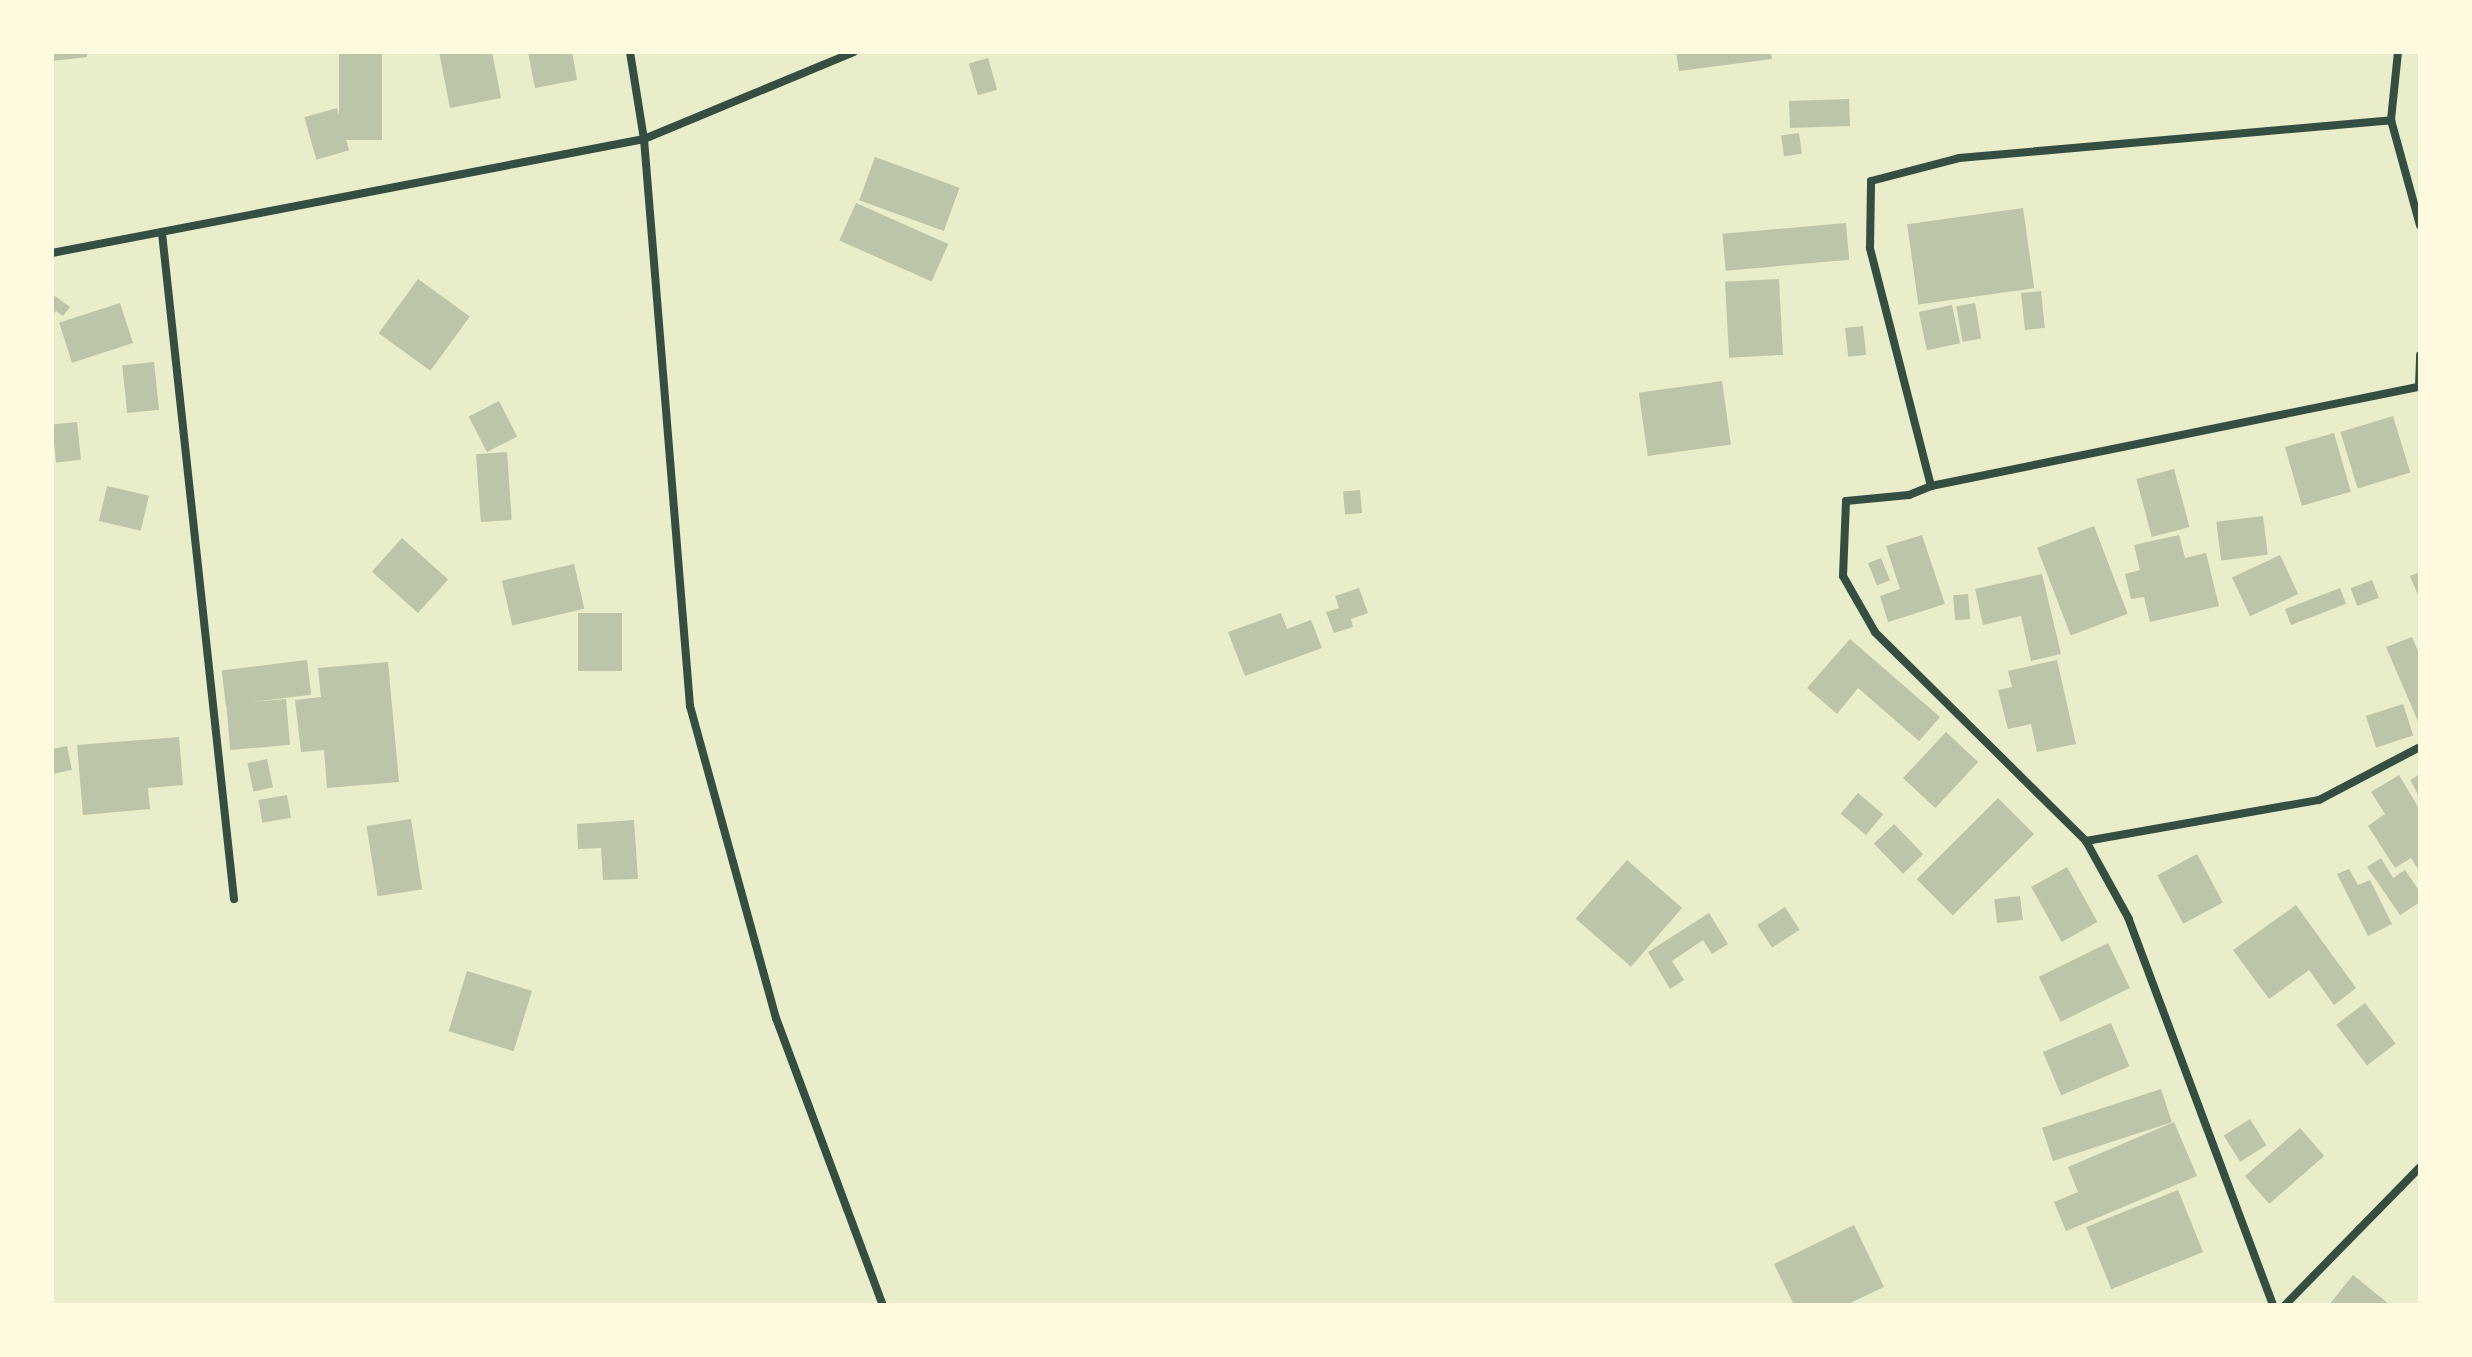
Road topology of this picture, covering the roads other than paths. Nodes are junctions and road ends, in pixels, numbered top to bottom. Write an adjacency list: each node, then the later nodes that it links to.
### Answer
1 (630, 52): 5 (street)
2 (854, 52): 5 (street)
3 (2398, 52): 4 (street)
4 (2391, 120): 6 (street); 11 (street)
5 (644, 139): 7 (street); 16 (street)
6 (2420, 225)
7 (162, 233): 8 (street); 14 (street)
8 (52, 253)
9 (2420, 355): 10 (street)
10 (2420, 387): 11 (street)
11 (1931, 486): 13 (street)
12 (2420, 747): 13 (street)
13 (2086, 841): 17 (street)
14 (234, 899)
15 (2420, 1167): 18 (street)
16 (883, 1305)
17 (2273, 1305)
18 (2285, 1305)

